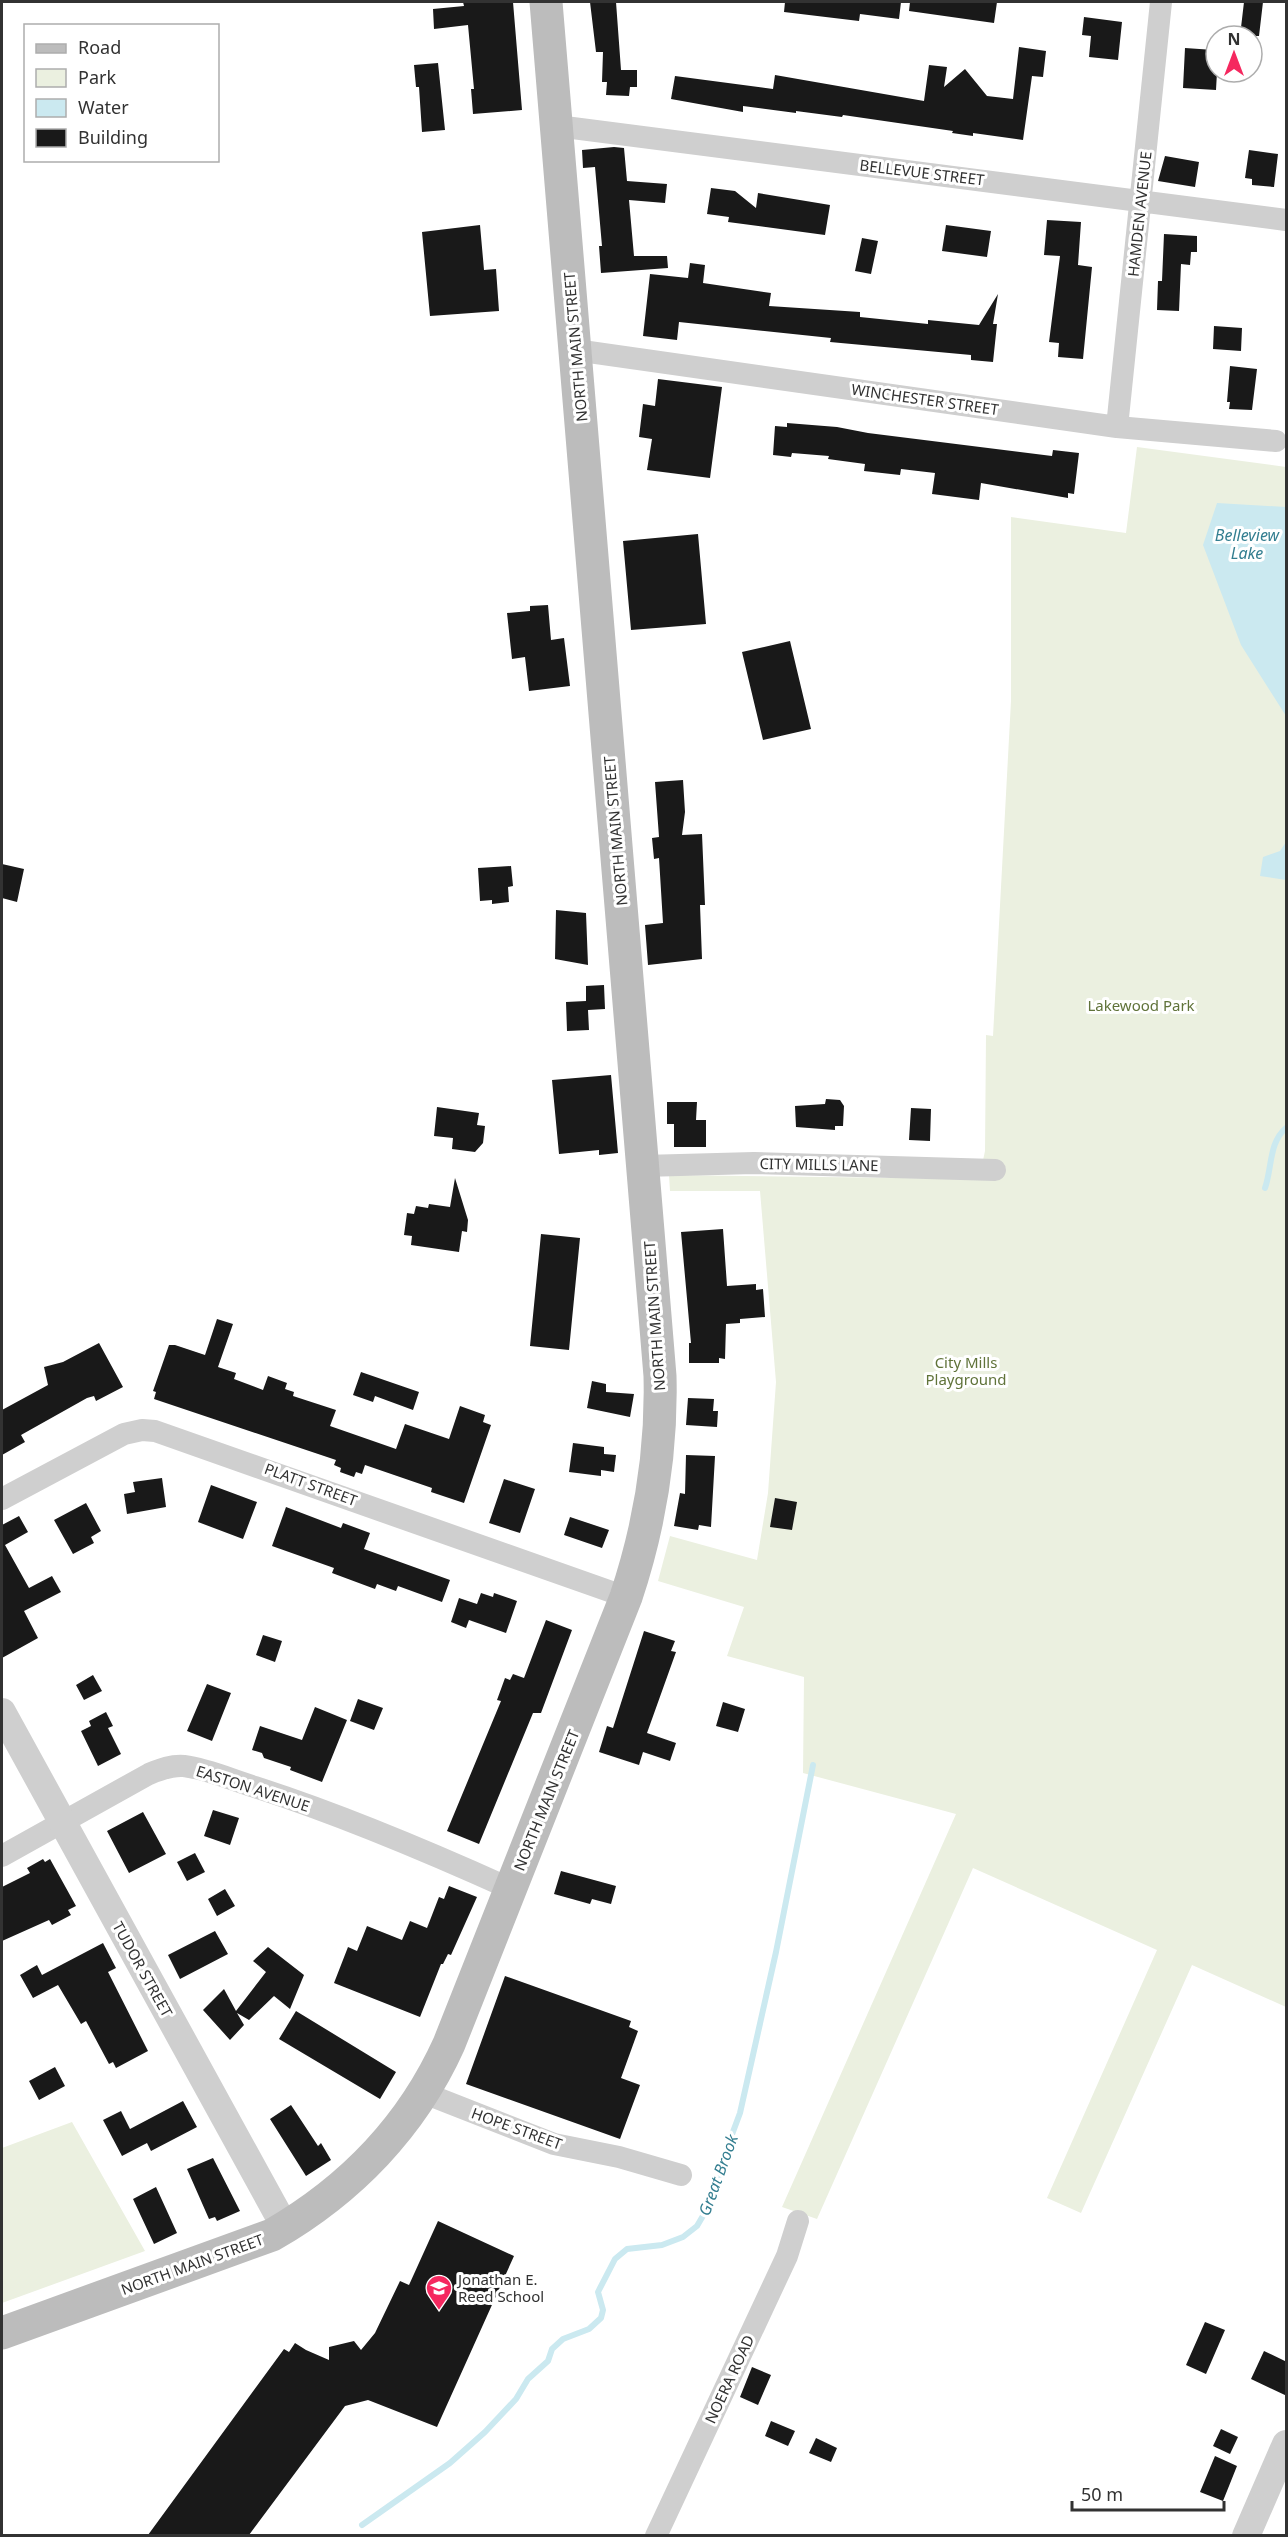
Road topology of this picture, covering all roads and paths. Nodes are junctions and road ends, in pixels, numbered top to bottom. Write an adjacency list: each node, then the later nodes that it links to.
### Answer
1 (546, 2): 3 (main road, NORTH MAIN STREET)
2 (1161, 2): 4 (street, HAMDEN AVENUE)
3 (557, 126): 4 (street, BELLEVUE STREET); 6 (main road, NORTH MAIN STREET)
4 (1140, 200): 5 (street, BELLEVUE STREET); 7 (street, HAMDEN AVENUE)
5 (1287, 220)
6 (576, 350): 7 (street, WINCHESTER STREET); 9 (main road, NORTH MAIN STREET)
7 (1117, 426): 8 (street, WINCHESTER STREET)
8 (1276, 441)
9 (643, 1166): 10 (street, CITY MILLS LANE); 12 (main road, NORTH MAIN STREET)
10 (995, 1170)
11 (2, 1499): 12 (street, PLATT STREET)
12 (626, 1597): 16 (main road, NORTH MAIN STREET)
13 (2, 1712): 14 (street, TUDOR STREET)
14 (62, 1822): 15 (street, EASTON AVENUE); 16 (street, EASTON AVENUE); 20 (street, TUDOR STREET)
15 (2, 1856)
16 (510, 1889): 17 (main road, NORTH MAIN STREET)
17 (424, 2093): 18 (street, HOPE STREET); 20 (main road, NORTH MAIN STREET)
18 (681, 2175)
19 (798, 2221): 23 (street, NOERA ROAD)
20 (285, 2227): 21 (main road, NORTH MAIN STREET)
21 (2, 2333)
22 (1287, 2444): 24 (street)
23 (656, 2535)
24 (1246, 2535)

